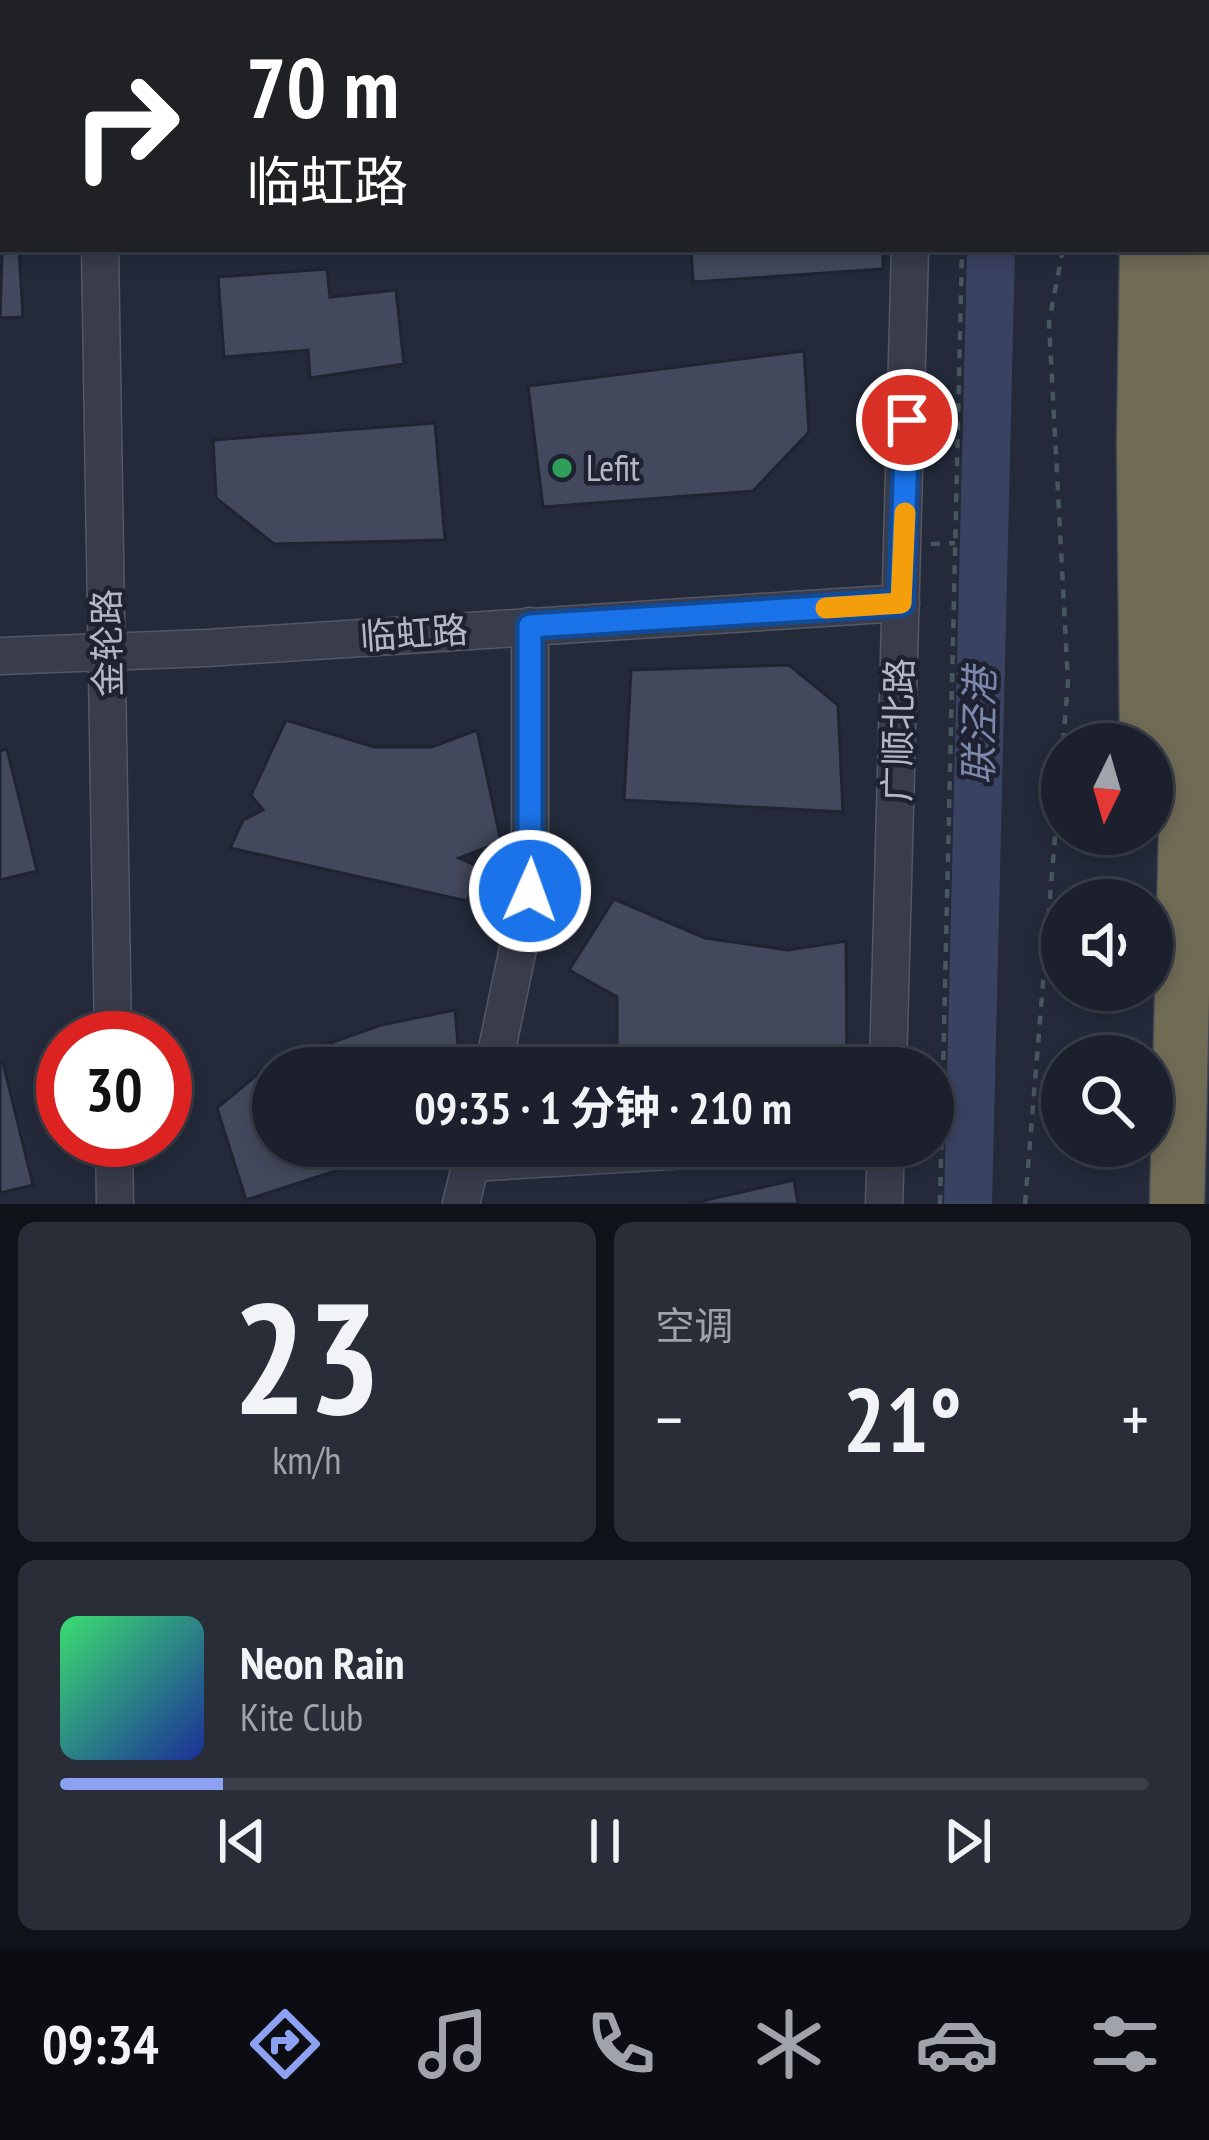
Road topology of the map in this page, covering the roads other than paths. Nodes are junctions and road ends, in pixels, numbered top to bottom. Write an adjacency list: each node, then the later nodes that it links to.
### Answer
1 (100, 252): 7 (street, 金轮路)
2 (910, 252): 5 (street, 广顺北路)
3 (1147, 252): 9 (highway)
4 (1200, 252): 21 (highway)
5 (901, 603): 6 (street, 临虹路); 13 (street, 广顺北路)
6 (530, 626): 7 (street, 临虹路); 12 (street)
7 (105, 652): 8 (street, 临虹路); 10 (street, 金轮路)
8 (0, 656)
9 (1148, 723)
10 (112, 1011)
11 (1155, 1011): 20 (highway)
12 (497, 1047)
13 (889, 1047)
14 (114, 1167): 17 (street)
15 (470, 1167): 18 (street)
16 (885, 1167): 19 (street)
17 (115, 1204)
18 (460, 1204)
19 (884, 1204)
20 (1161, 1204)
21 (1177, 1204)

